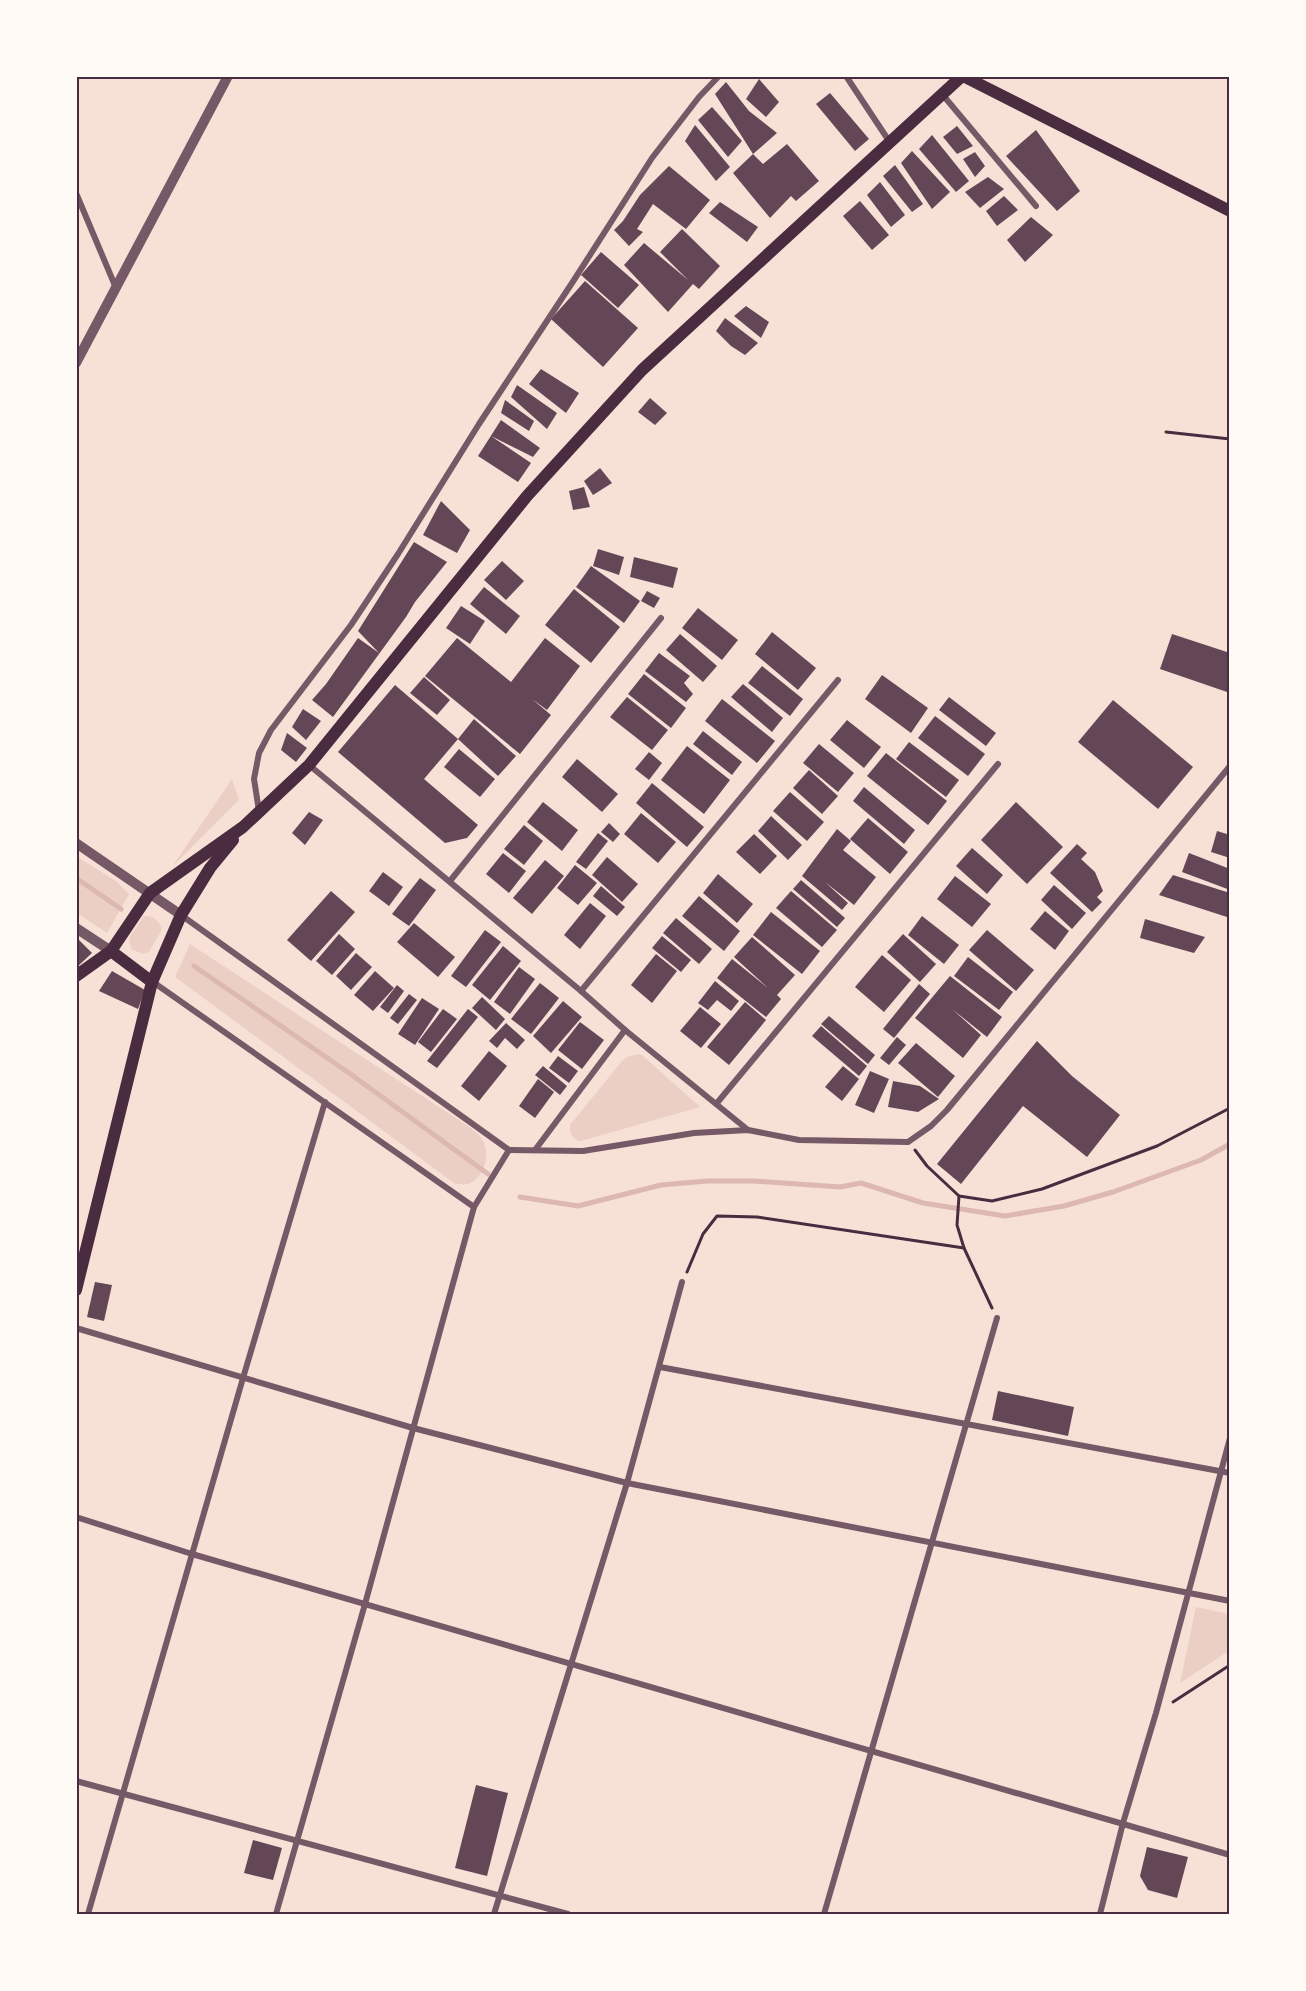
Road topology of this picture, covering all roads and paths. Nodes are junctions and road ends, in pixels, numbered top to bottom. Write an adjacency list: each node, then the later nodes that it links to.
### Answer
1 (228, 76): 10 (street)
2 (719, 76): 19 (street)
3 (846, 76): 6 (street)
4 (963, 76): 5 (main road); 9 (main road)
5 (942, 93): 6 (main road); 8 (street)
6 (890, 141): 17 (main road)
7 (76, 193): 10 (street)
8 (1036, 206)
9 (1230, 211)
10 (116, 289): 11 (street)
11 (76, 363)
12 (1166, 432): 13 (path)
13 (1230, 439)
14 (661, 618): 22 (street)
15 (838, 680): 29 (street)
16 (998, 764): 32 (street)
17 (309, 765): 19 (main road); 22 (street)
18 (1230, 766): 35 (street)
19 (259, 812): 20 (main road)
20 (243, 827): 23 (main road); 24 (main road)
21 (76, 843): 23 (street)
22 (450, 881): 29 (street)
23 (148, 897): 24 (street); 26 (main road)
24 (181, 915): 28 (main road); 36 (street)
25 (76, 928): 26 (street)
26 (115, 946): 27 (main road); 28 (main road)
27 (76, 976)
28 (152, 982): 31 (street); 42 (main road)
29 (581, 991): 30 (street)
30 (625, 1030): 32 (street); 37 (street)
31 (324, 1102): 39 (street); 46 (street)
32 (717, 1103): 34 (street)
33 (1230, 1108): 38 (path)
34 (748, 1130): 35 (street); 37 (street)
35 (908, 1142): 38 (path)
36 (509, 1150): 37 (street); 39 (street)
37 (535, 1150)
38 (959, 1196): 40 (path)
39 (474, 1208): 48 (street)
40 (964, 1248): 41 (path); 43 (path)
41 (682, 1282): 45 (street)
42 (76, 1290)
43 (997, 1318): 47 (street)
44 (76, 1328): 46 (street)
45 (660, 1367): 47 (street); 52 (street)
46 (243, 1378): 48 (street); 55 (street)
47 (966, 1423): 50 (street); 54 (street)
48 (413, 1428): 52 (street); 58 (street)
49 (1230, 1438): 50 (street)
50 (1221, 1471): 51 (street); 56 (street)
51 (1230, 1473)
52 (627, 1483): 54 (street); 59 (street)
53 (76, 1516): 55 (street)
54 (930, 1544): 56 (street); 62 (street)
55 (192, 1554): 58 (street); 64 (street)
56 (1188, 1592): 57 (street); 61 (street)
57 (1230, 1601)
58 (365, 1604): 59 (street); 66 (street)
59 (570, 1664): 62 (street); 68 (street)
60 (1230, 1665): 61 (path)
61 (1156, 1713): 65 (street)
62 (870, 1749): 65 (street); 73 (street)
63 (76, 1781): 64 (street)
64 (122, 1794): 66 (street); 69 (street)
65 (1124, 1823): 67 (street); 74 (street)
66 (297, 1841): 68 (street); 70 (street)
67 (1230, 1855)
68 (499, 1897): 71 (street); 72 (street)
69 (88, 1914)
70 (276, 1914)
71 (494, 1914)
72 (568, 1914)
73 (824, 1914)
74 (1100, 1914)

